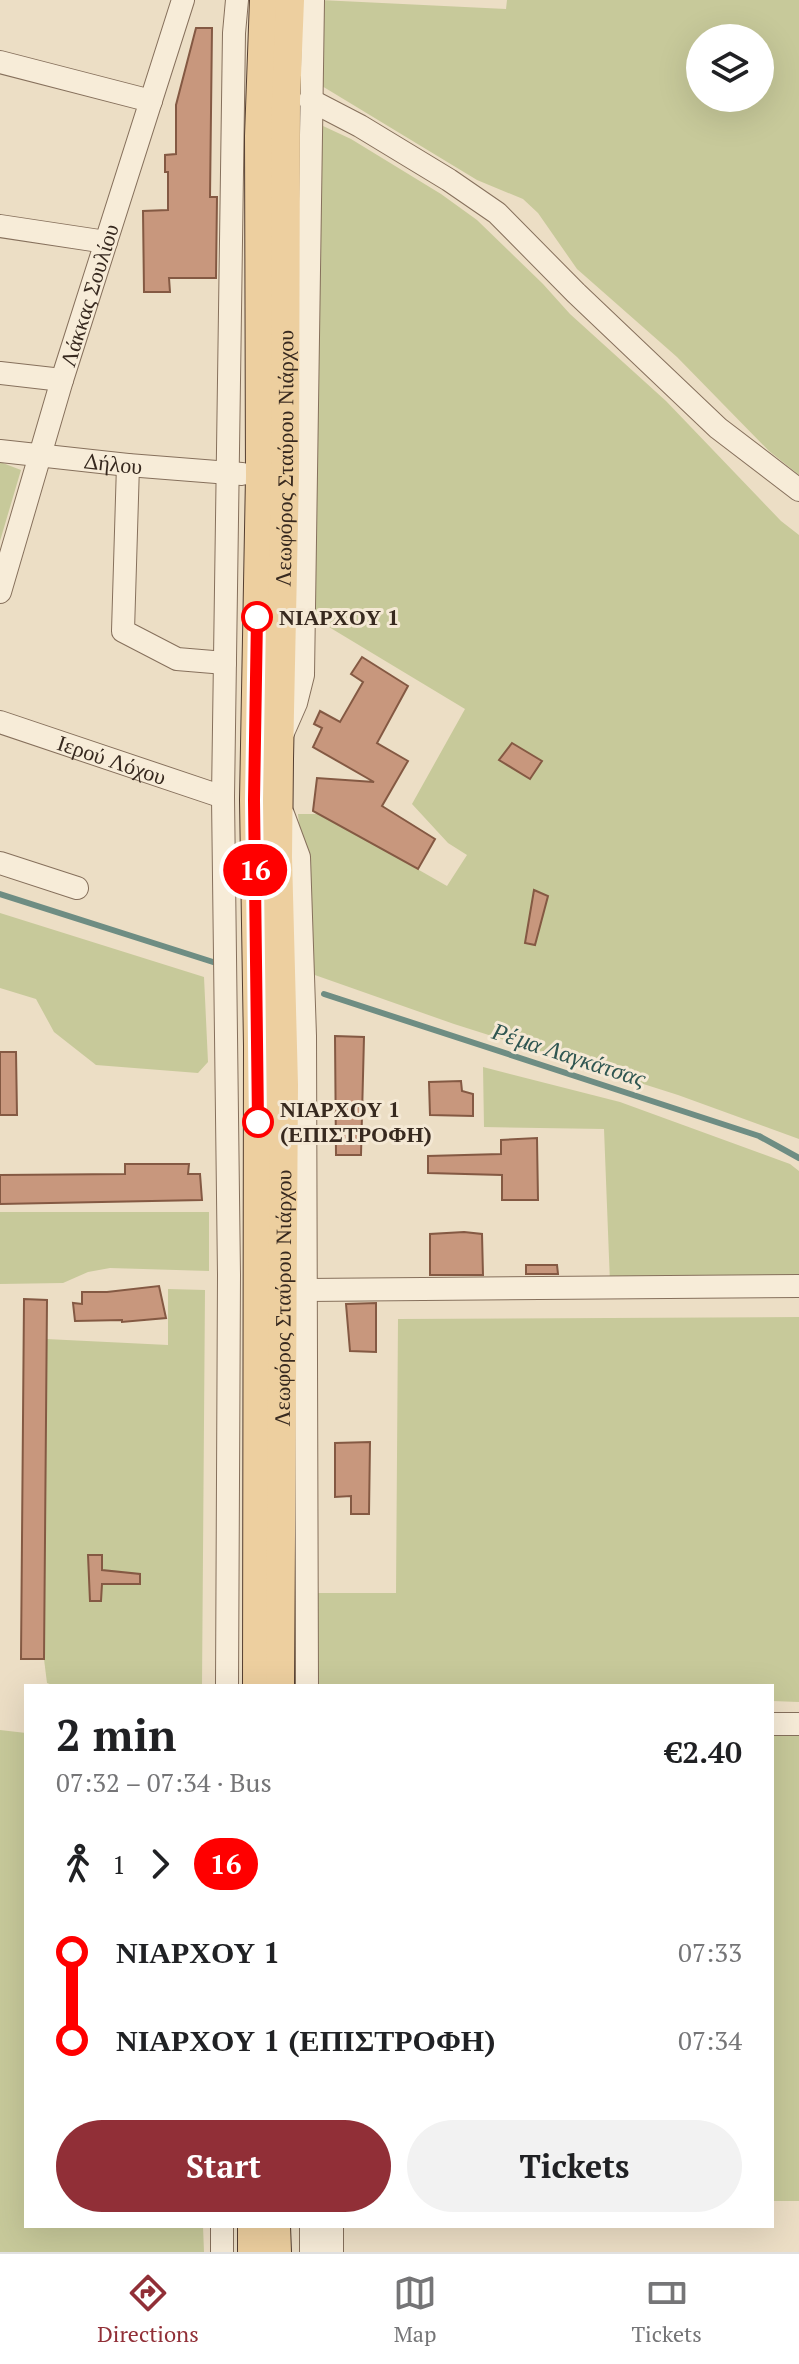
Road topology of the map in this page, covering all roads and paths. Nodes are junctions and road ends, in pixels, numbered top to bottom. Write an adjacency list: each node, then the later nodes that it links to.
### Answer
1 (183, 0): 8 (street, Λάκκας Σουλίου)
2 (237, 0): 16 (street)
3 (264, 0): 17 (main road, Λεωφόρος Σταύρου Νιάρχου)
4 (290, 0): 22 (main road, Λεωφόρος Σταύρου Νιάρχου)
5 (313, 0): 7 (street)
6 (0, 62): 8 (street)
7 (310, 100): 18 (street); 22 (street)
8 (151, 101): 10 (street, Λάκκας Σουλίου)
9 (0, 226): 10 (street)
10 (106, 242): 12 (street, Λάκκας Σουλίου)
11 (0, 373): 12 (street)
12 (62, 380): 14 (street, Λάκκας Σουλίου)
13 (0, 451): 14 (street, Δήλου)
14 (40, 456): 15 (street, Δήλου); 19 (street, Λάκκας Σουλίου)
15 (128, 465): 16 (street, Δήλου); 20 (street)
16 (228, 473): 17 (street, Δήλου); 20 (street)
17 (260, 476): 30 (main road, Λεωφόρος Σταύρου Νιάρχου)
18 (799, 490)
19 (0, 592)
20 (225, 663): 23 (street)
21 (0, 722): 23 (street, Ιερού Λόχου)
22 (280, 740): 24 (main road, Λεωφόρος Σταύρου Νιάρχου)
23 (223, 797): 29 (street)
24 (279, 804): 28 (street); 31 (main road, Λεωφόρος Σταύρου Νιάρχου)
25 (0, 863): 26 (street)
26 (77, 888)
27 (799, 1286): 28 (street)
28 (306, 1290): 32 (street)
29 (227, 1684)
30 (257, 1684)
31 (280, 1684)
32 (307, 1684)
33 (774, 1724): 34 (street)
34 (799, 1724)
35 (222, 2228): 40 (street)
36 (252, 2228): 41 (main road)
37 (276, 2228): 42 (main road)
38 (311, 2228): 43 (street)
39 (332, 2228): 44 (street)
40 (222, 2252)
41 (252, 2252)
42 (277, 2252)
43 (311, 2252)
44 (332, 2252)

